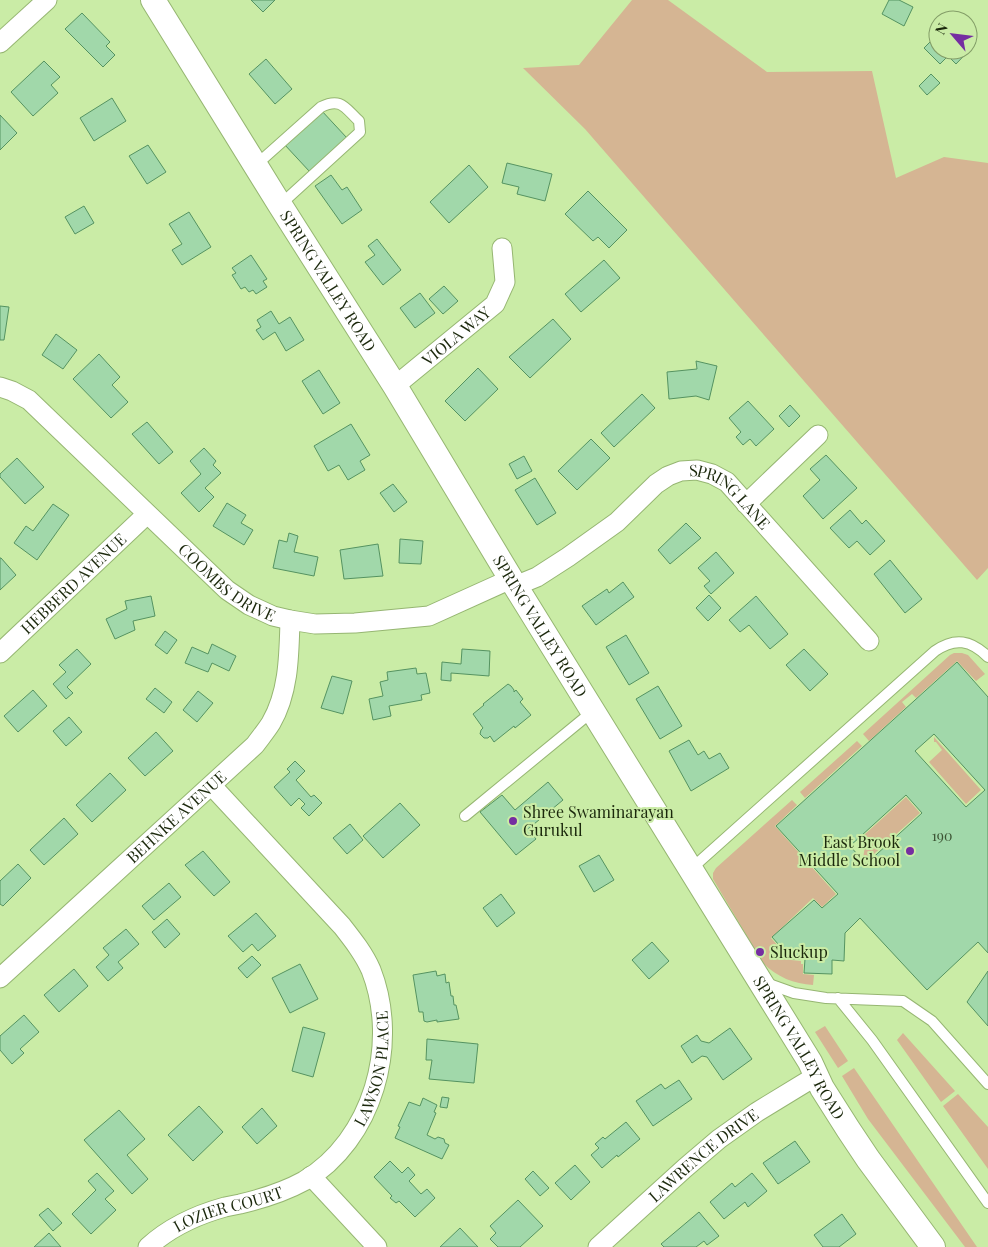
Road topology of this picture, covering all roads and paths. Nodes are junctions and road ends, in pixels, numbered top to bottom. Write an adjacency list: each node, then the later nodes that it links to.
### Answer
1 (47, 0): 3 (street)
2 (154, 0): 4 (street, SPRING VALLEY ROAD)
3 (0, 42)
4 (256, 165): 5 (street, SPRING VALLEY ROAD); 5 (lane)
5 (280, 205): 7 (street, SPRING VALLEY ROAD)
6 (502, 248): 7 (street, VIOLA WAY)
7 (395, 386): 12 (street, SPRING VALLEY ROAD)
8 (0, 387): 11 (street, COOMBS DRIVE)
9 (818, 435): 10 (street)
10 (746, 504): 12 (street, SPRING LANE); 14 (street, SPRING LANE)
11 (147, 514): 13 (street, COOMBS DRIVE); 15 (street, HEBBERD AVENUE)
12 (513, 583): 13 (street, COOMBS DRIVE); 17 (street, SPRING VALLEY ROAD)
13 (290, 620): 18 (street, BEHNKE AVENUE)
14 (869, 641)
15 (0, 653)
16 (988, 657): 20 (lane)
17 (593, 711): 19 (lane); 20 (street, SPRING VALLEY ROAD)
18 (212, 786): 21 (street, BEHNKE AVENUE); 26 (street, LAWSON PLACE)
19 (465, 816)
20 (690, 869): 22 (street, SPRING VALLEY ROAD)
21 (0, 978)
22 (759, 980): 23 (lane); 24 (street, SPRING VALLEY ROAD)
23 (838, 998): 25 (lane); 27 (lane)
24 (816, 1076): 28 (street, SPRING VALLEY ROAD); 31 (street, LAWRENCE DRIVE)
25 (988, 1084)
26 (311, 1176): 29 (street, LOZIER COURT); 30 (street)
27 (988, 1203)
28 (925, 1244)
29 (148, 1247)
30 (377, 1247)
31 (598, 1247)

